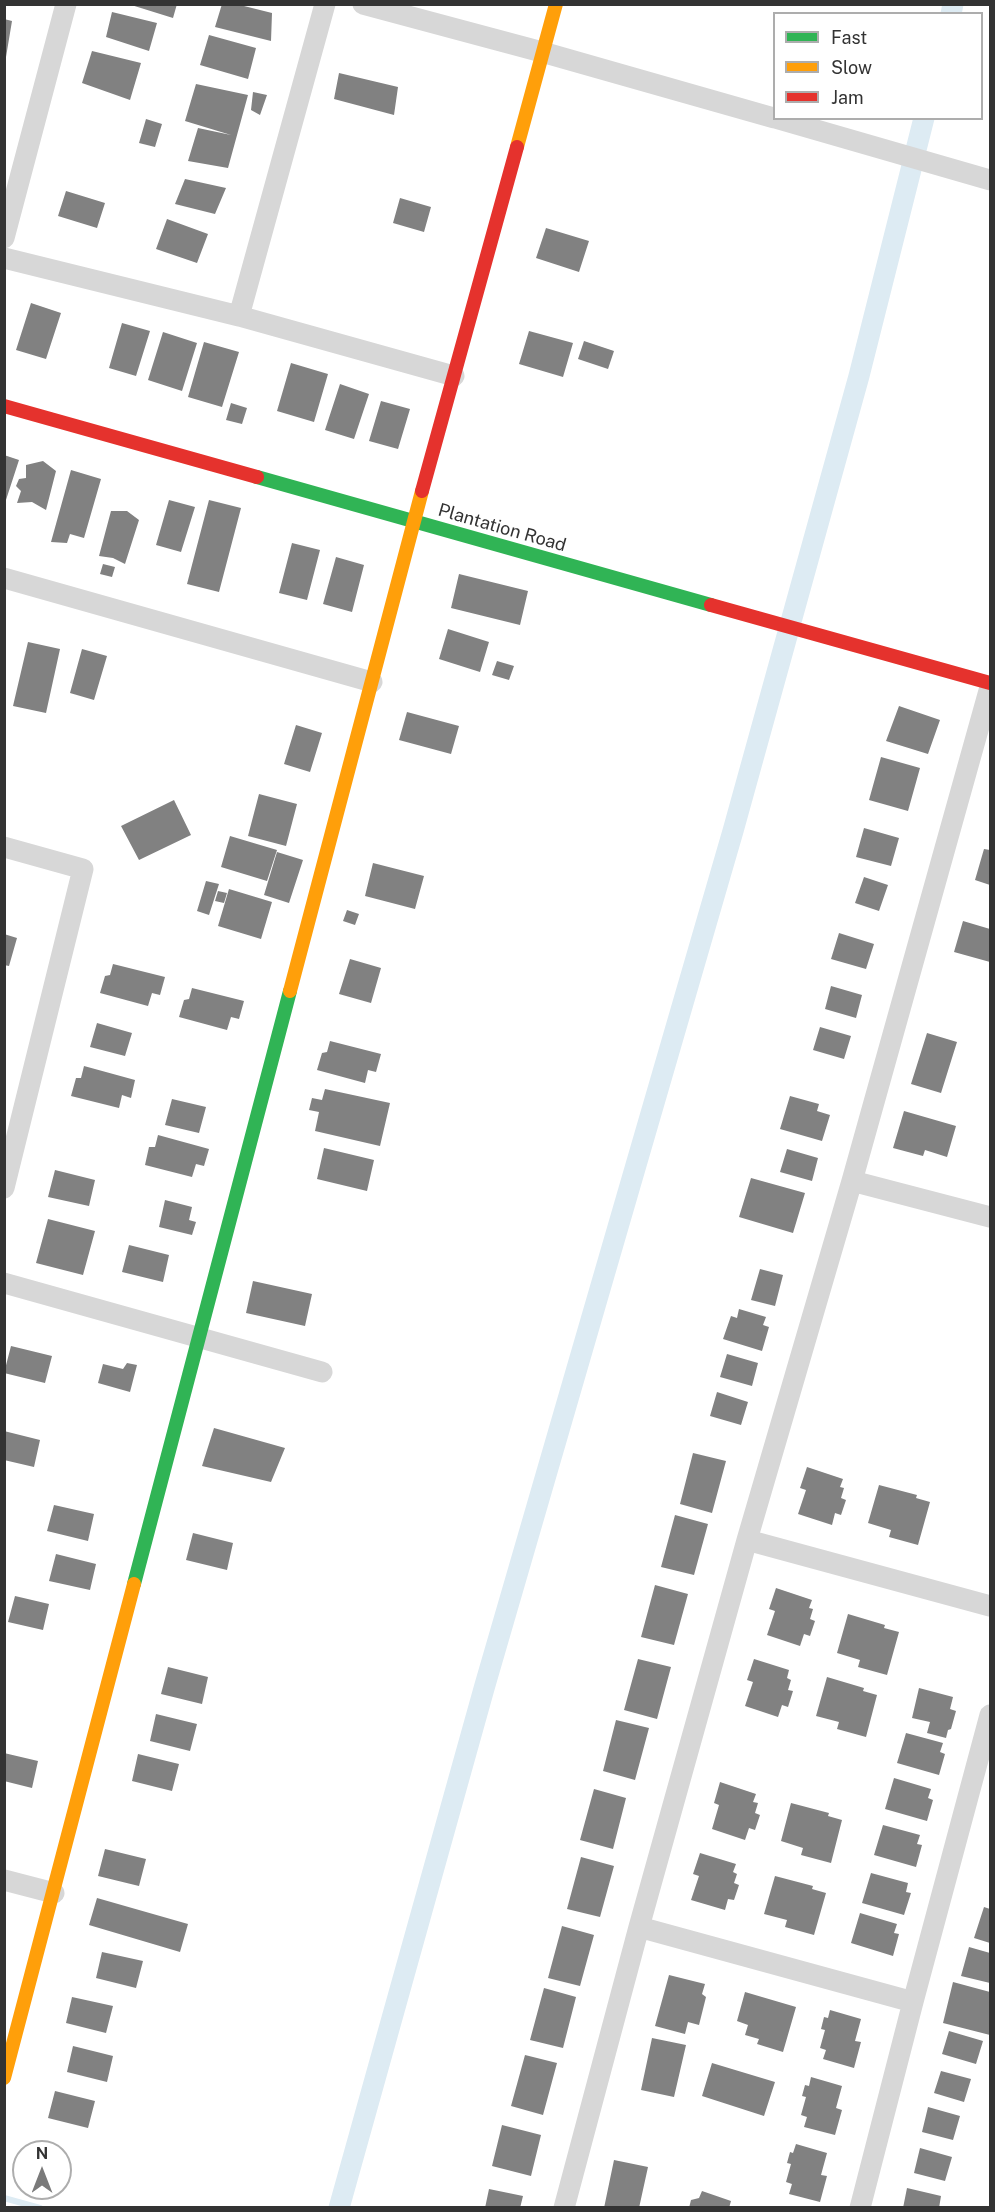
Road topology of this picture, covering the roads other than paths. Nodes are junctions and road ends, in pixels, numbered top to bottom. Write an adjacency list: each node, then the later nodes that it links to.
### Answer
1 (66, 4): 9 (street)
2 (325, 4): 11 (street)
3 (363, 4): 5 (street)
4 (555, 4): 5 (street)
5 (542, 52): 6 (street); 12 (street)
6 (773, 117)
7 (782, 120): 8 (street)
8 (990, 180)
9 (4, 238)
10 (4, 258): 11 (street)
11 (239, 316): 12 (street)
12 (454, 376): 14 (street)
13 (4, 406): 14 (street, Plantation Road)
14 (414, 522): 16 (street); 17 (street, Plantation Road)
15 (4, 578): 16 (street)
16 (372, 682): 23 (street)
17 (990, 685): 19 (street)
18 (4, 847): 20 (street)
19 (852, 1181): 21 (street); 25 (street)
20 (4, 1188)
21 (990, 1217)
22 (4, 1283): 23 (street)
23 (199, 1338): 24 (street); 29 (street)
24 (322, 1372)
25 (747, 1540): 26 (street); 30 (street)
26 (990, 1606)
27 (990, 1715): 31 (street)
28 (4, 1880): 29 (street)
29 (54, 1893): 32 (street)
30 (639, 1927): 31 (street); 33 (street)
31 (913, 2002): 34 (street)
32 (4, 2078)
33 (564, 2208)
34 (860, 2208)

